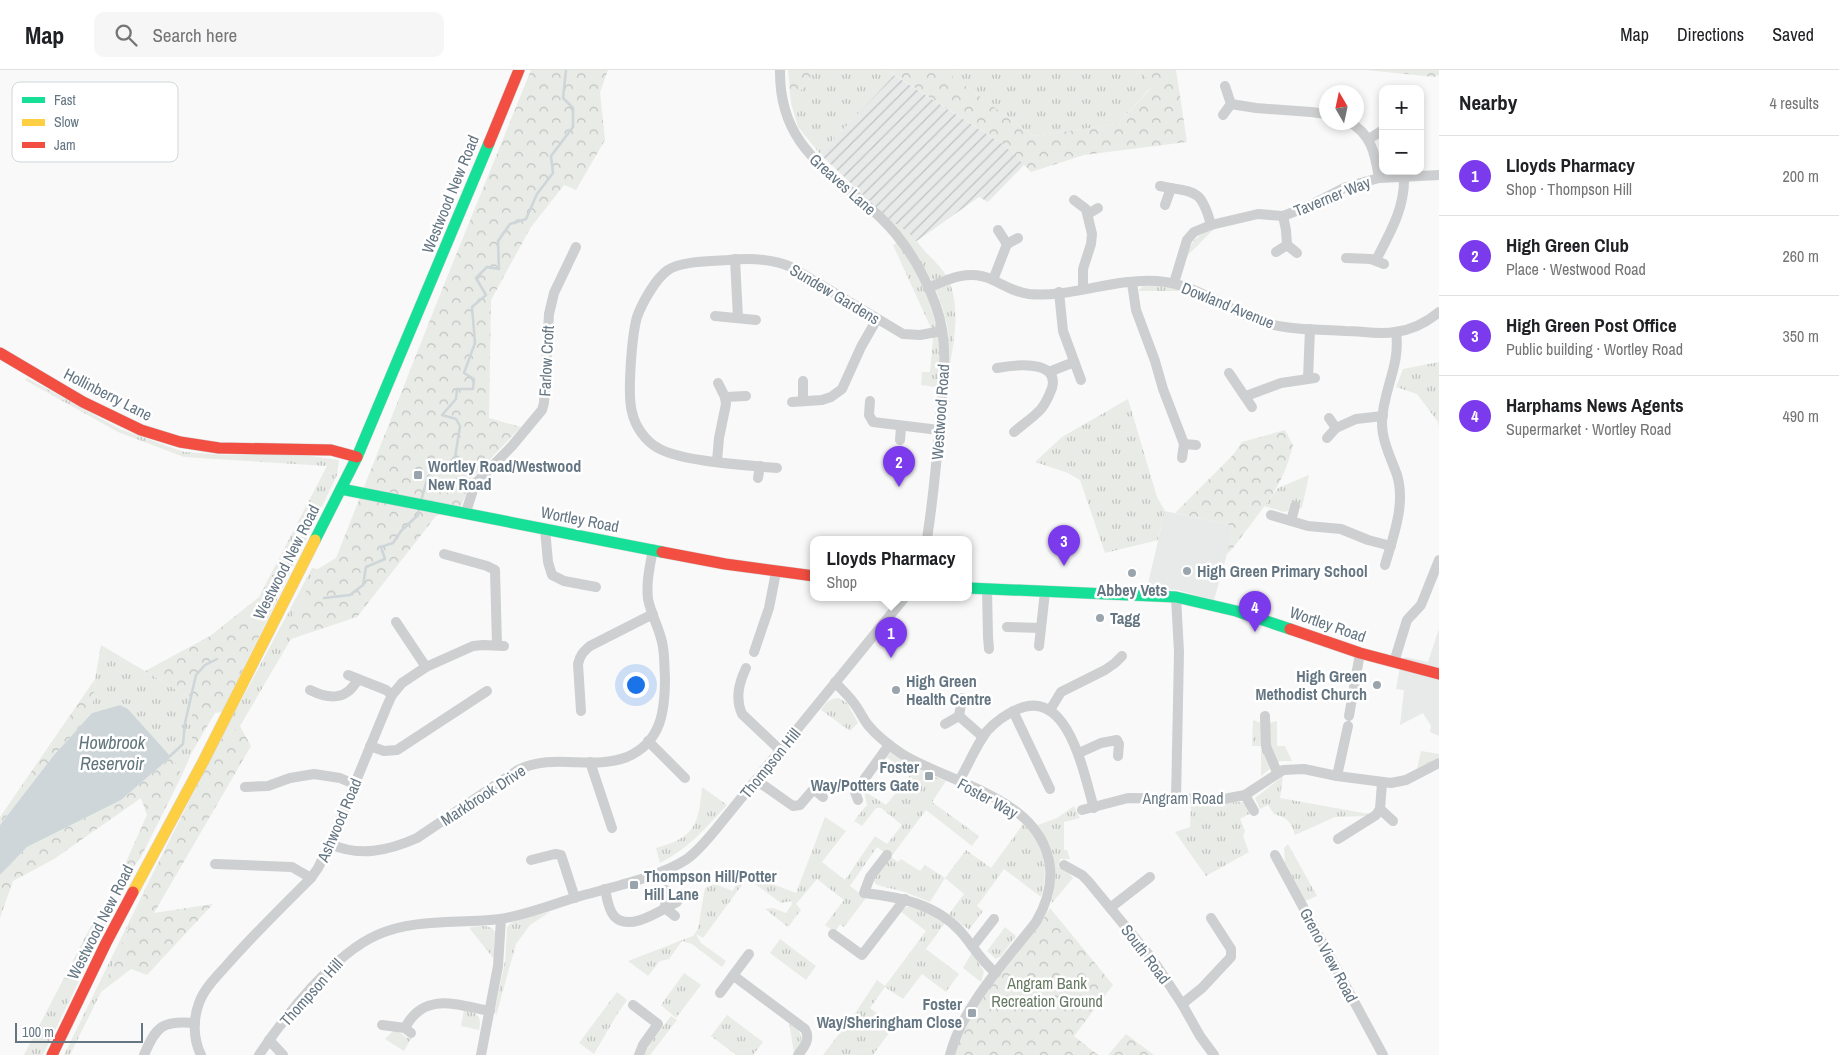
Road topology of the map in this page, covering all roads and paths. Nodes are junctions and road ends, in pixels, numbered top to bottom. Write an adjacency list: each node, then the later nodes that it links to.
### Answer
1 (519, 70): 69 (main road, Westwood New Road)
2 (780, 70): 33 (street, Greaves Lane)
3 (1225, 86): 4 (street)
4 (1231, 104): 5 (street); 6 (street)
5 (1319, 113)
6 (1223, 115)
7 (1360, 130): 9 (street)
8 (1379, 133): 9 (street)
9 (1369, 140): 12 (street)
10 (1439, 175): 11 (street, Taverner Way)
11 (1404, 177): 12 (street, Taverner Way); 28 (street)
12 (1379, 178): 19 (street, Taverner Way)
13 (1160, 186): 14 (street)
14 (1171, 188): 16 (street); 20 (street)
15 (1074, 200): 18 (street)
16 (1166, 205)
17 (1098, 208): 18 (street)
18 (1088, 214): 34 (street)
19 (1283, 216): 20 (street, Taverner Way); 24 (street)
20 (1211, 224): 32 (street, Taverner Way)
21 (998, 230): 23 (street)
22 (1018, 238): 23 (street)
23 (1007, 244): 30 (street)
24 (1287, 245): 26 (street); 27 (street)
25 (576, 248): 77 (street, Farlow Croft)
26 (1276, 252)
27 (1297, 253)
28 (1346, 258)
29 (735, 259): 38 (street); 39 (street, Sundew Gardens); 71 (street, Sundew Gardens)
30 (993, 280): 33 (street, Dowland Avenue); 35 (street, Dowland Avenue)
31 (1132, 283): 32 (street, Dowland Avenue); 34 (street, Dowland Avenue); 67 (street)
32 (1174, 283): 41 (street, Dowland Avenue)
33 (928, 288): 42 (street, Westwood Road)
34 (1083, 289): 35 (street, Dowland Avenue)
35 (1059, 292): 45 (street)
36 (1439, 312): 43 (street, Dowland Avenue)
37 (715, 316): 38 (street)
38 (738, 318): 40 (street)
39 (877, 319): 42 (street, Sundew Gardens); 56 (street)
40 (756, 320)
41 (1310, 329): 43 (street, Dowland Avenue); 53 (street)
42 (942, 331): 63 (street, Westwood Road)
43 (1396, 332): 59 (street)
44 (0, 353): 69 (main road, Hollinberry Lane)
45 (1074, 362): 47 (street); 49 (street)
46 (997, 368): 47 (street)
47 (1050, 372): 64 (street)
48 (1229, 373): 53 (street)
49 (1081, 380)
50 (803, 381): 56 (street)
51 (718, 383): 54 (street)
52 (746, 396): 54 (street)
53 (1246, 396): 58 (street)
54 (725, 397): 71 (street)
55 (870, 400): 61 (street)
56 (803, 401): 57 (street)
57 (792, 402)
58 (1252, 407)
59 (1383, 416): 62 (street); 82 (street)
60 (1329, 418): 62 (street)
61 (901, 427): 63 (street); 66 (street)
62 (1336, 428): 65 (street)
63 (939, 430): 81 (street, Westwood Road)
64 (1014, 432)
65 (1327, 438)
66 (900, 440)
67 (1184, 444): 68 (street); 70 (street)
68 (1196, 445)
69 (357, 458): 75 (main road, Westwood New Road)
70 (1182, 458)
71 (717, 461): 72 (street, Sundew Gardens)
72 (760, 466): 73 (street, Sundew Gardens); 74 (street)
73 (777, 468)
74 (758, 478)
75 (341, 489): 77 (main road, Wortley Road); 179 (main road, Westwood New Road)
76 (1295, 506): 79 (street)
77 (466, 512): 80 (main road, Wortley Road)
78 (1270, 516): 79 (street)
79 (1291, 521): 82 (street)
80 (545, 529): 83 (main road, Wortley Road); 89 (street)
81 (927, 536)
82 (1391, 546): 86 (street)
83 (653, 550): 87 (main road, Wortley Road); 95 (street, Markbrook Drive)
84 (444, 554): 105 (street, Ashwood Road)
85 (1439, 560): 104 (street)
86 (1385, 565)
87 (776, 572): 88 (main road, Wortley Road); 101 (street)
88 (810, 576)
89 (596, 587)
90 (972, 588): 91 (main road, Wortley Road)
91 (987, 589): 92 (main road, Wortley Road); 100 (street)
92 (1045, 592): 93 (main road, Wortley Road); 98 (street)
93 (1176, 597): 102 (main road, Wortley Road); 139 (street)
94 (902, 601): 108 (street, Thompson Hill)
95 (653, 614): 115 (street); 120 (street, Markbrook Drive)
96 (396, 622): 105 (street)
97 (1008, 627): 98 (street)
98 (1041, 628): 99 (street)
99 (1039, 646)
100 (990, 649)
101 (754, 652)
102 (1360, 653): 104 (main road, Wortley Road); 129 (street)
103 (1122, 656): 113 (street)
104 (1394, 662): 107 (main road, Wortley Road)
105 (426, 667): 111 (street, Ashwood Road)
106 (746, 668): 123 (street)
107 (1439, 674)
108 (835, 682): 121 (street, Foster Way); 123 (street, Thompson Hill)
109 (310, 690): 111 (street)
110 (487, 691): 122 (street)
111 (392, 695): 122 (street, Ashwood Road)
112 (962, 698): 116 (street)
113 (1050, 710): 114 (street); 124 (street)
114 (1013, 711): 119 (street); 136 (street)
115 (581, 712)
116 (959, 716): 118 (street); 119 (street)
117 (1265, 716): 128 (street)
118 (945, 724)
119 (983, 737): 132 (street)
120 (648, 741): 126 (street, Markbrook Drive); 130 (street)
121 (889, 745): 132 (street, Foster Way); 140 (street)
122 (370, 746): 135 (street, Ashwood Road)
123 (780, 750): 131 (street, Thompson Hill)
124 (1078, 753): 125 (street); 141 (street)
125 (1118, 756)
126 (590, 762): 146 (street); 148 (street, Markbrook Drive)
127 (1439, 763): 134 (street, Angram Road)
128 (1277, 772): 129 (street, Angram Road); 137 (street, Angram Road)
129 (1337, 776): 134 (street, Angram Road)
130 (685, 778)
131 (756, 780): 138 (street); 156 (street, Thompson Hill)
132 (959, 781): 170 (street, Foster Way)
133 (251, 783): 135 (street)
134 (1382, 783): 142 (street)
135 (354, 784): 148 (street, Ashwood Road)
136 (1050, 789)
137 (1245, 795): 139 (street, Angram Road); 144 (street)
138 (823, 797)
139 (1176, 799): 141 (street, Angram Road)
140 (858, 800)
141 (1094, 808): 143 (street, Angram Road)
142 (1380, 809): 145 (street); 147 (street)
143 (1082, 810)
144 (1254, 811)
145 (1393, 821)
146 (613, 830)
147 (1338, 838)
148 (330, 844): 155 (street, Ashwood Road)
149 (887, 855): 159 (street)
150 (1275, 855): 189 (street, Greno View Road)
151 (532, 860): 158 (street)
152 (215, 864): 155 (street)
153 (1072, 865): 162 (street, South Road)
154 (1150, 877): 162 (street)
155 (311, 878): 176 (street, Ashwood Road)
156 (605, 889): 158 (street, Thompson Hill); 161 (street)
157 (666, 890): 161 (street)
158 (575, 898): 164 (street, Thompson Hill)
159 (905, 900): 167 (street); 168 (street)
160 (676, 902): 161 (street)
161 (665, 908): 163 (street)
162 (1110, 908): 173 (street, South Road)
163 (675, 916)
164 (501, 918): 175 (street); 178 (street, Thompson Hill)
165 (1212, 918): 173 (street)
166 (994, 919): 168 (street)
167 (833, 934)
168 (973, 946): 170 (street)
169 (750, 954): 171 (street)
170 (996, 973): 187 (street, Foster Way)
171 (734, 976): 172 (street); 186 (street)
172 (720, 993)
173 (1182, 1004): 188 (street, South Road)
174 (633, 1005): 185 (street)
175 (490, 1011): 177 (street); 184 (street)
176 (195, 1023): 180 (street); 181 (street, Ashwood Road)
177 (382, 1025)
178 (269, 1040): 182 (street, Thompson Hill); 183 (street)
179 (52, 1055)
180 (144, 1055)
181 (201, 1055)
182 (259, 1055)
183 (283, 1055)
184 (481, 1055)
185 (639, 1055)
186 (798, 1055)
187 (950, 1055)
188 (1214, 1055)
189 (1383, 1055)

